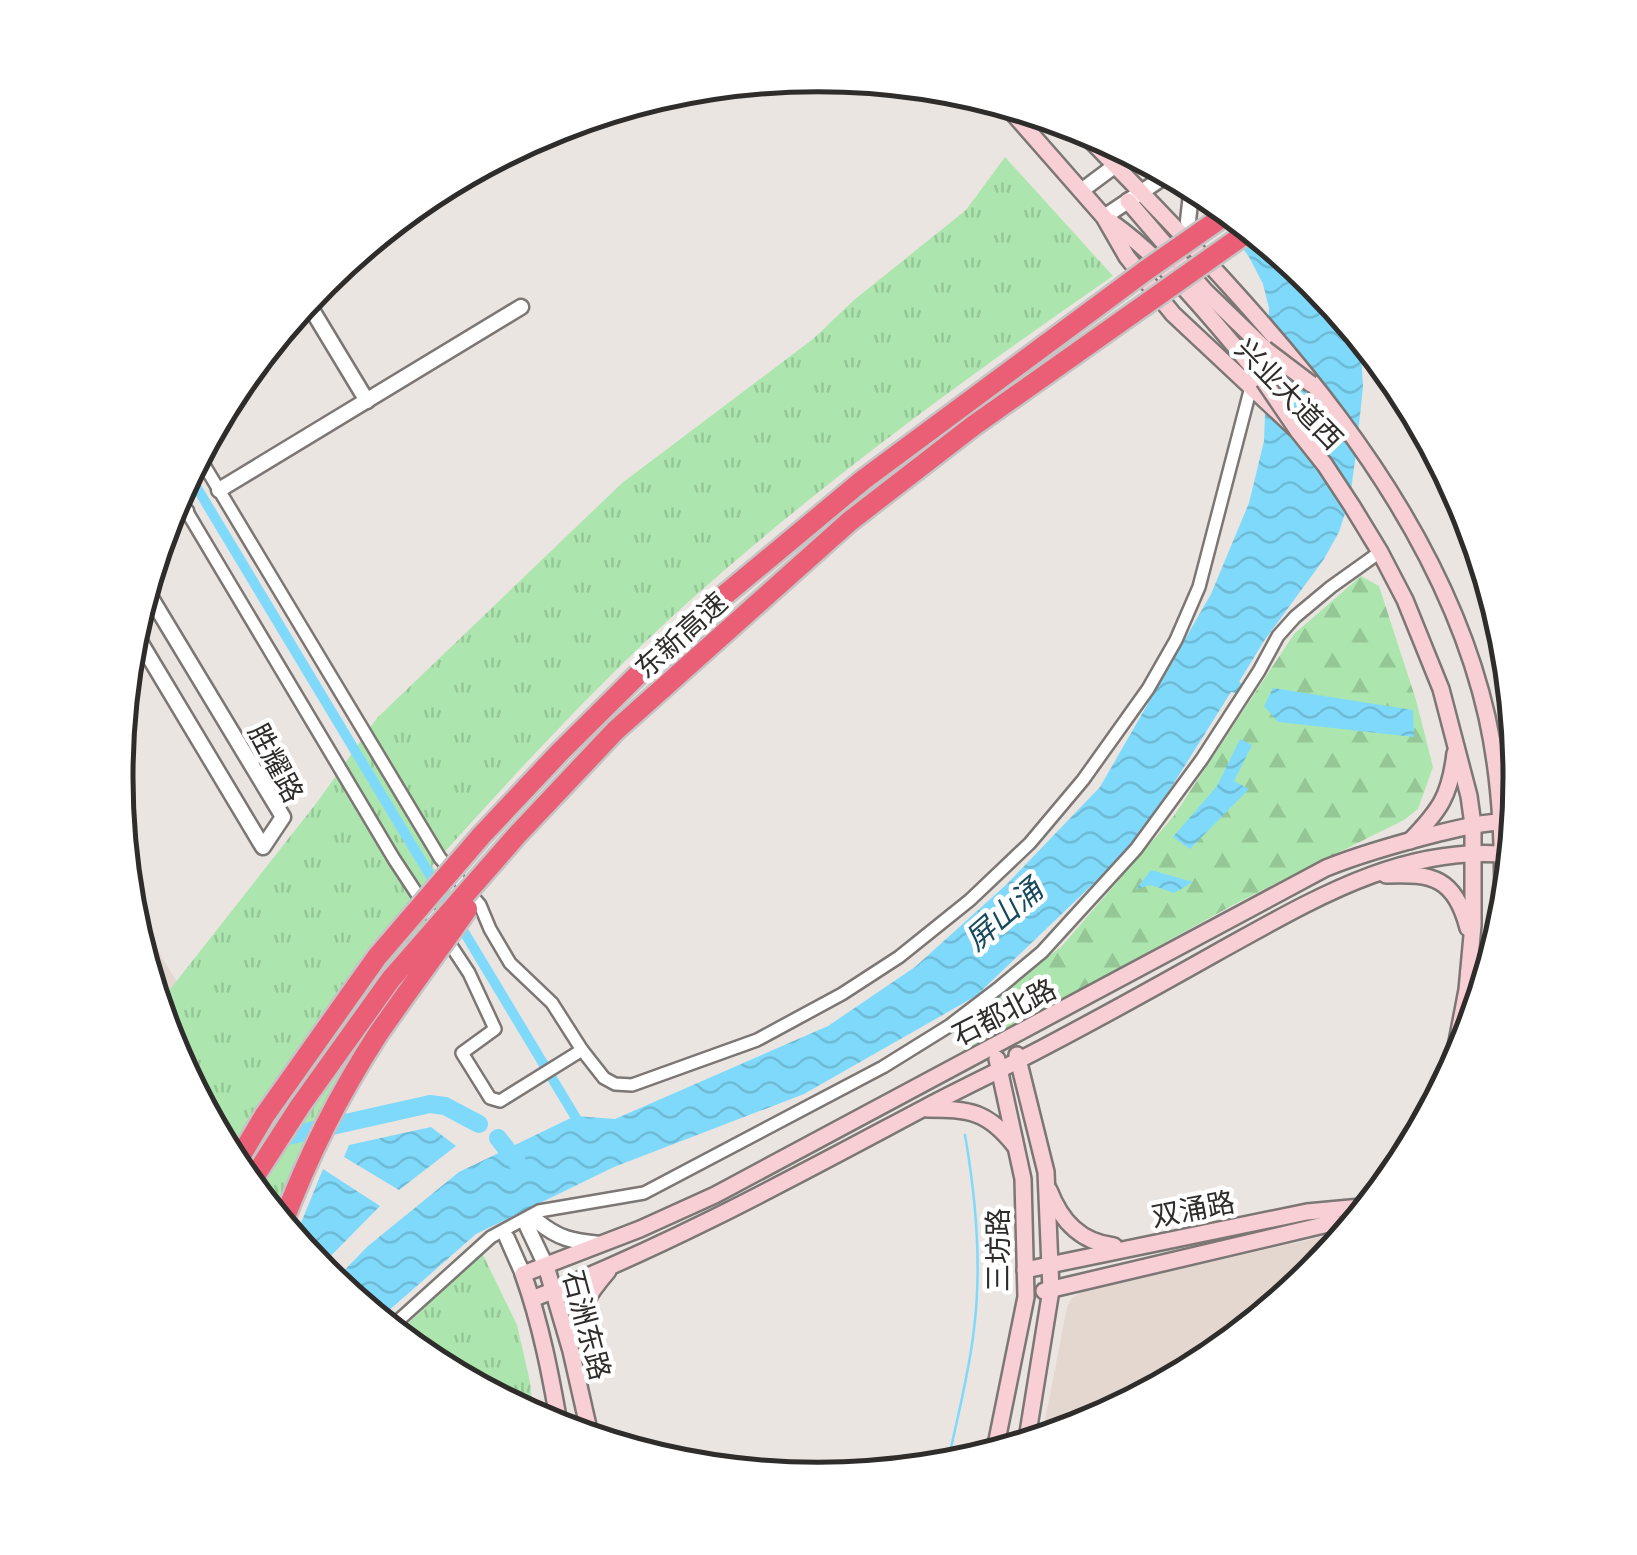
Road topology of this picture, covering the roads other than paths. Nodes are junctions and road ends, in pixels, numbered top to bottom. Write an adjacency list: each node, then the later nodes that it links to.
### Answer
1 (1022, 124): 6 (main road, 兴业大道西)
2 (1107, 157): 4 (main road, 兴业大道西)
3 (1120, 163): 4 (street)
4 (1116, 166): 6 (street); 7 (main road, 兴业大道西)
5 (1157, 182): 7 (street)
6 (1081, 191): 9 (main road, 兴业大道西)
7 (1135, 197): 9 (street); 12 (main road, 兴业大道西); 15 (main road, bridge)
8 (1190, 202): 12 (street)
9 (1104, 217): 16 (main road); 16 (main road, 兴业大道西)
10 (1218, 221): 49 (highway, 东新高速, bridge)
11 (1240, 237): 30 (highway, 东新高速, bridge)
12 (1192, 246): 15 (main road, 兴业大道西, bridge)
13 (521, 308): 17 (street)
14 (314, 314): 17 (street)
15 (1312, 384): 25 (main road, 兴业大道西)
16 (1259, 388): 21 (main road, 兴业大道西, bridge); 44 (street)
17 (367, 401): 19 (street)
18 (207, 470): 19 (street)
19 (219, 490): 44 (street)
20 (187, 512): 44 (street)
21 (1380, 552): 24 (main road, 兴业大道西); 74 (street)
22 (156, 605): 23 (street, 胜耀路)
23 (145, 652)
24 (1456, 743): 29 (main road, 兴业大道西); 31 (main road)
25 (1495, 758): 26 (main road); 27 (main road, 兴业大道西)
26 (1504, 769)
27 (1503, 793)
28 (1502, 823): 29 (main road, 石都北路)
29 (1473, 825): 31 (main road, 石都北路); 32 (main road, 兴业大道西)
30 (517, 834): 54 (highway, 东新高速, bridge); 58 (highway, bridge)
31 (1410, 840): 33 (main road, 石都北路)
32 (1474, 853): 34 (main road, 石都北路); 35 (main road, 石都北路); 36 (main road, 兴业大道西)
33 (1361, 854): 35 (main road); 39 (main road, 石都北路)
34 (1499, 854)
35 (1357, 880): 36 (main road); 40 (main road, 石都北路)
36 (1472, 941): 38 (main road, 兴业大道西)
37 (1476, 967): 38 (main road)
38 (1469, 972): 41 (main road, 兴业大道西)
39 (1107, 986): 40 (main road); 42 (main road, 石都北路)
40 (1118, 1008): 45 (main road, 石都北路)
41 (1462, 1011)
42 (1012, 1037): 43 (main road, 石都北路); 45 (main road, 三坊路)
43 (994, 1046): 46 (main road, 三坊路); 47 (main road, 石都北路)
44 (582, 1050)
45 (1019, 1061): 46 (main road, 石都北路); 55 (main road, 三坊路)
46 (1000, 1068): 48 (main road, 石都北路); 52 (main road, 三坊路)
47 (890, 1100): 50 (main road); 60 (main road, 石都北路)
48 (923, 1108): 50 (main road, 石都北路); 52 (main road)
49 (266, 1115): 51 (highway); 53 (highway, 东新高速)
50 (905, 1119): 64 (main road, 石都北路)
51 (240, 1144)
52 (1016, 1148): 56 (main road, 三坊路)
53 (244, 1150)
54 (258, 1171)
55 (1046, 1177): 56 (main road); 63 (main road); 65 (main road, 三坊路)
56 (1022, 1179): 68 (main road, 三坊路)
57 (1351, 1208): 63 (main road, 双涌路)
58 (288, 1211)
59 (1338, 1224): 71 (main road, 双涌路)
60 (640, 1230): 62 (main road, 石都北路); 64 (main road)
61 (507, 1238): 69 (street, 石洲东路)
62 (601, 1244): 66 (main road, 石都北路); 66 (street, 石洲东路)
63 (1128, 1248): 65 (main road, 双涌路)
64 (651, 1249): 67 (main road, 石都北路)
65 (1048, 1264): 68 (main road, 双涌路); 71 (main road, 三坊路)
66 (546, 1266): 69 (main road, 石都北路); 70 (main road, 石洲东路)
67 (611, 1268): 70 (main road, 石都北路); 75 (main road)
68 (1026, 1270): 72 (main road, 三坊路)
69 (523, 1274): 73 (main road, 石洲东路)
70 (554, 1290): 73 (main road, 石都北路); 75 (main road, 石洲东路)
71 (1051, 1290): 72 (main road, 双涌路); 80 (main road, 三坊路)
72 (1026, 1297): 81 (main road, 三坊路)
73 (532, 1299): 77 (main road, 石洲东路)
74 (400, 1320)
75 (571, 1351): 76 (main road, 石洲东路)
76 (579, 1388): 77 (main road); 79 (main road, 石洲东路)
77 (554, 1392): 78 (main road, 石洲东路)
78 (557, 1410)
79 (587, 1422)
80 (1029, 1429)
81 (997, 1439)

